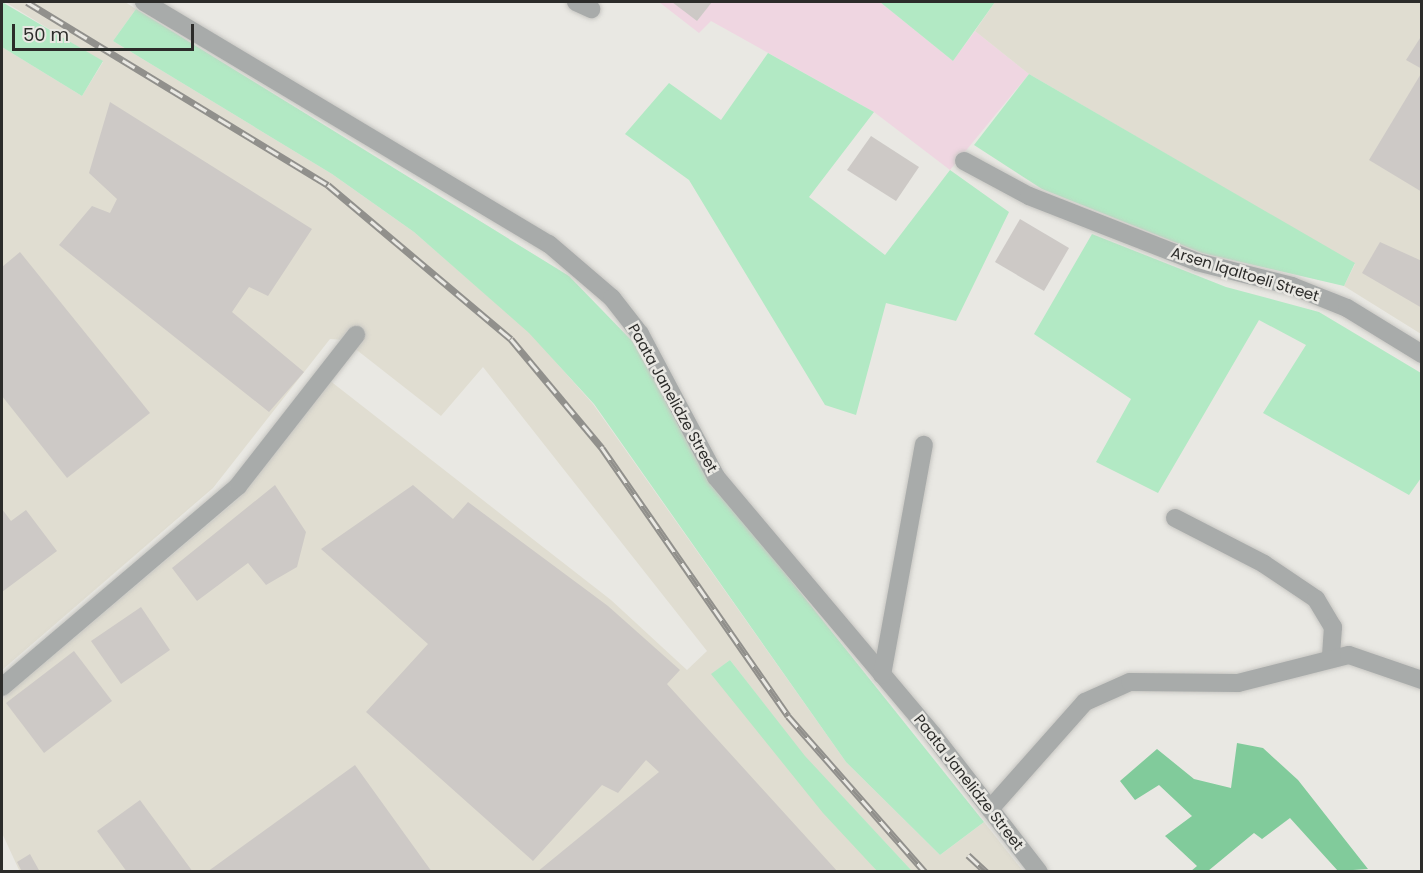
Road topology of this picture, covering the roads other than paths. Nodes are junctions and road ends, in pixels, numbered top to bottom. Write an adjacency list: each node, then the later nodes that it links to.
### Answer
1 (144, 2): 8 (street, Paata Janelidze Street)
2 (964, 161): 4 (street, Arsen Iqaltoeli Street)
3 (356, 335): 10 (street)
4 (1422, 354)
5 (924, 445): 8 (street)
6 (1175, 518): 7 (street)
7 (1331, 657): 9 (street); 11 (street)
8 (882, 675): 11 (street, Paata Janelidze Street)
9 (1422, 680)
10 (2, 687)
11 (990, 809): 12 (street, Paata Janelidze Street)
12 (1040, 872)

